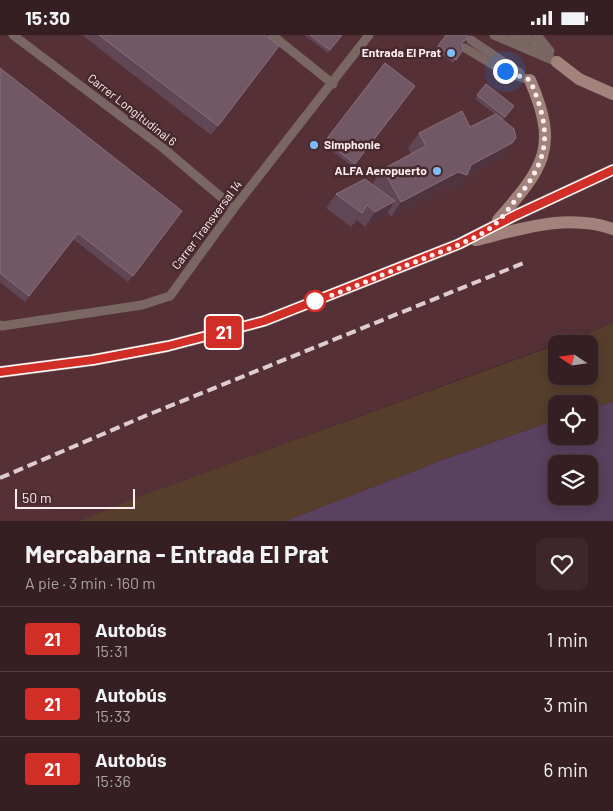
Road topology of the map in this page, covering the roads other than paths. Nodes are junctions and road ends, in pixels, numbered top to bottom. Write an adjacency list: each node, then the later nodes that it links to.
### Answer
1 (13, 35): 17 (lane, Carrer Longitudinal 6)
2 (272, 35): 14 (lane)
3 (369, 35): 14 (lane, Carrer Transversal 14)
4 (494, 35): 12 (lane)
5 (512, 35): 12 (lane)
6 (524, 35): 12 (lane)
7 (532, 35): 12 (lane)
8 (537, 35): 12 (lane)
9 (542, 35): 12 (lane)
10 (471, 40): 13 (lane)
11 (465, 48): 13 (lane)
12 (557, 61): 15 (main road)
13 (530, 80): 18 (main road)
14 (333, 84): 17 (lane, Carrer Transversal 14)
15 (613, 94)
16 (613, 170): 18 (main road)
17 (234, 208): 21 (lane, Carrer Transversal 14)
18 (494, 225): 20 (main road)
19 (613, 229): 20 (main road)
20 (459, 244): 22 (main road)
21 (1, 326)
22 (0, 372)

